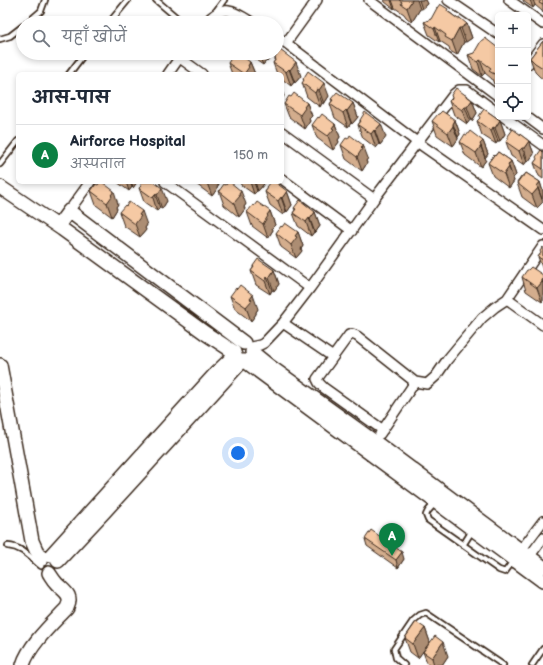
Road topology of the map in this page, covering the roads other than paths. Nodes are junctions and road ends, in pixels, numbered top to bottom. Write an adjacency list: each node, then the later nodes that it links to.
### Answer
1 (45, 0): 9 (lane)
2 (128, 0): 10 (lane)
3 (156, 0): 11 (lane)
4 (224, 0): 12 (lane)
5 (316, 0): 19 (street)
6 (448, 0): 17 (street)
7 (509, 0): 15 (street)
8 (374, 1): 28 (street)
9 (35, 16)
10 (115, 16)
11 (175, 16)
12 (212, 16)
13 (214, 16): 14 (street)
14 (242, 16)
15 (543, 24)
16 (16, 31): 18 (lane)
17 (495, 32)
18 (0, 39)
19 (286, 43): 34 (street)
20 (543, 44): 21 (street)
21 (531, 58)
22 (80, 60): 25 (lane)
23 (178, 60): 26 (street)
24 (187, 60): 27 (street)
25 (71, 72)
26 (169, 72)
27 (200, 72)
28 (495, 94)
29 (495, 110): 34 (street)
30 (508, 120): 36 (street)
31 (531, 120): 32 (street)
32 (543, 128)
33 (284, 133): 42 (street)
34 (417, 142): 42 (street); 45 (street)
35 (16, 144): 37 (lane)
36 (543, 145)
37 (0, 164)
38 (284, 180): 46 (street)
39 (89, 184): 43 (street)
40 (168, 184): 48 (street)
41 (0, 186): 44 (street)
42 (374, 199): 46 (street)
43 (69, 211): 44 (street); 52 (street)
44 (58, 226): 52 (street)
45 (543, 230)
46 (352, 231): 48 (street)
47 (543, 246): 49 (street)
48 (310, 288): 50 (street)
49 (507, 299): 51 (street); 55 (street)
50 (283, 323): 52 (street); 53 (street)
51 (543, 325)
52 (243, 353): 57 (street); 65 (street)
53 (333, 357): 55 (street); 56 (street)
54 (0, 365): 65 (street)
55 (415, 382): 56 (street)
56 (383, 430): 57 (street)
57 (371, 447): 58 (street); 64 (street)
58 (436, 502): 60 (street); 62 (lane)
59 (543, 521): 64 (street)
60 (473, 530): 62 (lane); 64 (street)
61 (543, 538): 64 (street)
62 (463, 545): 64 (lane)
63 (8, 546): 65 (lane)
64 (522, 558): 66 (street); 67 (street)
65 (48, 563): 69 (street)
66 (543, 567)
67 (543, 581)
68 (543, 649): 72 (lane)
69 (23, 665)
70 (404, 665): 71 (lane)
71 (503, 665)
72 (532, 665)

